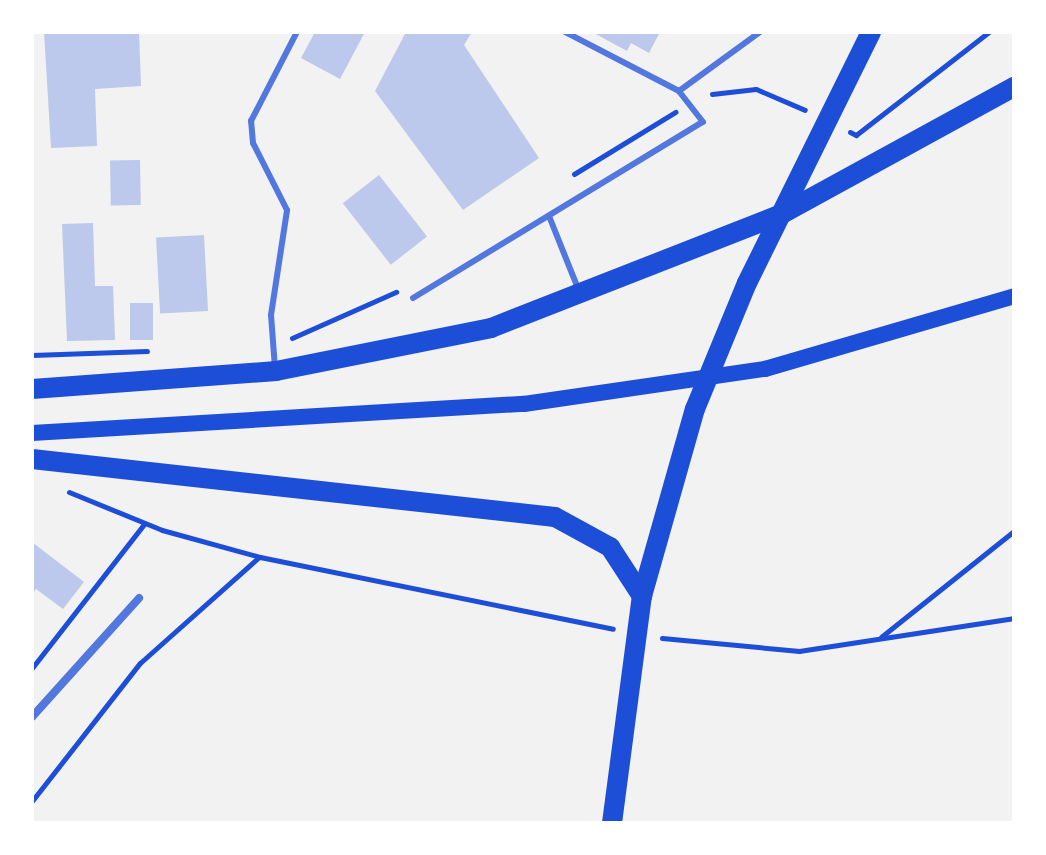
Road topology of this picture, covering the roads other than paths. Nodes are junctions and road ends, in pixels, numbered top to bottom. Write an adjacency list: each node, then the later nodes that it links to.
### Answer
1 (297, 32): 12 (lane)
2 (565, 32): 6 (lane)
3 (760, 32): 6 (lane)
4 (871, 32): 7 (main road)
5 (1014, 87): 7 (main road)
6 (679, 91): 8 (lane)
7 (780, 215): 9 (main road); 17 (main road)
8 (549, 216): 9 (lane); 11 (lane)
9 (580, 295): 12 (main road)
10 (1014, 296): 14 (main road)
11 (413, 298)
12 (276, 371): 13 (main road)
13 (32, 389)
14 (32, 433)
15 (32, 459): 17 (main road)
16 (139, 598): 18 (street)
17 (640, 605): 19 (main road)
18 (32, 717)
19 (611, 822)

